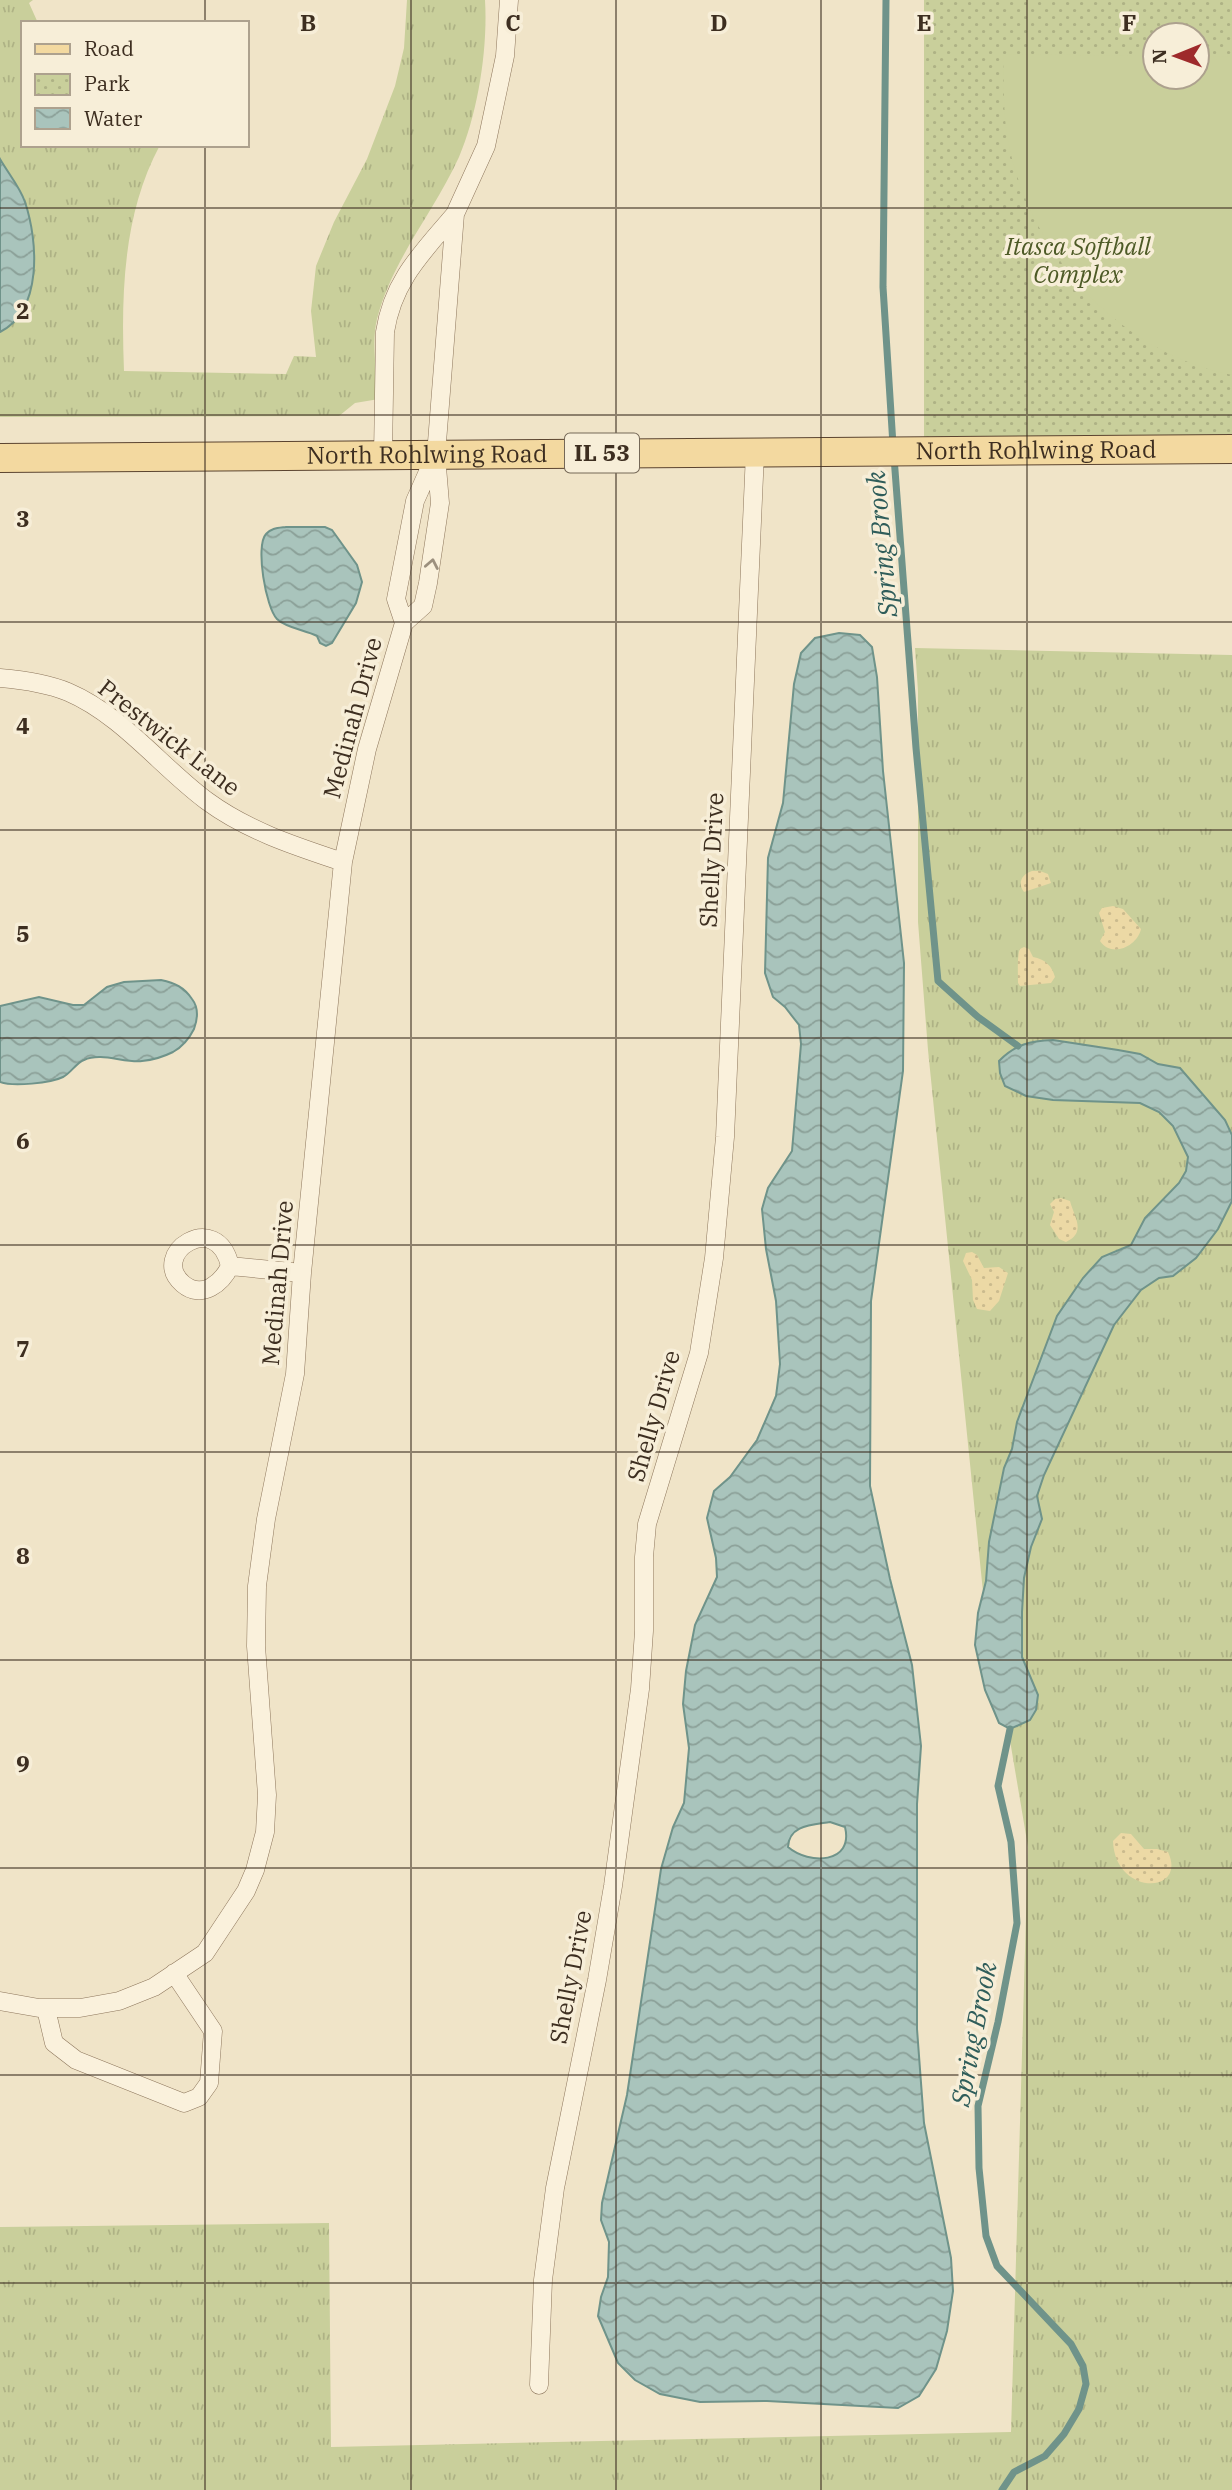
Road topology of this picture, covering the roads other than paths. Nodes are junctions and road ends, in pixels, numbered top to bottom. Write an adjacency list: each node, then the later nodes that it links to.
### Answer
1 (509, 0): 2 (street)
2 (455, 214): 5 (street); 6 (street)
3 (1232, 449): 4 (main road, North Rohlwing Road / IL 53)
4 (755, 453): 6 (main road, North Rohlwing Road / IL 53); 16 (street, Shelly Drive)
5 (383, 455): 6 (main road, North Rohlwing Road / IL 53); 7 (main road, North Rohlwing Road / IL 53)
6 (436, 455): 8 (street, Medinah Drive); 8 (street, Medinah Drive, one-way to 6)
7 (0, 458)
8 (404, 623): 10 (street, Medinah Drive)
9 (0, 678): 10 (street, Prestwick Lane)
10 (343, 862): 12 (street, Medinah Drive)
11 (230, 1266): 12 (street)
12 (302, 1273): 13 (street, Medinah Drive)
13 (174, 1973): 15 (street); 15 (street)
14 (0, 2001): 15 (street)
15 (47, 2009)
16 (539, 2385)

